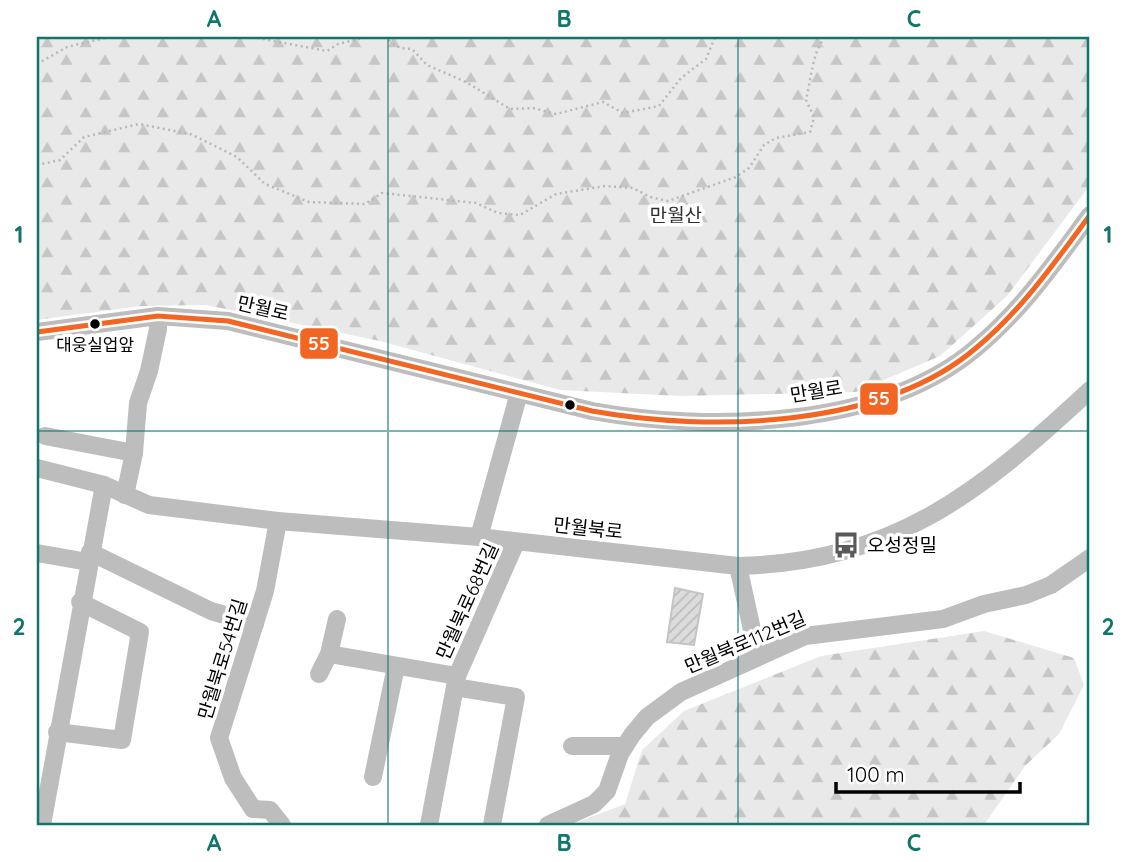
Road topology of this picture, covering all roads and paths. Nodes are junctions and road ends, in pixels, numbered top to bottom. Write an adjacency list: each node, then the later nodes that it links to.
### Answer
1 (108, 37): 7 (path)
2 (252, 37): 3 (path)
3 (367, 37)
4 (384, 37): 5 (path)
5 (715, 37)
6 (825, 37): 8 (path)
7 (37, 64)
8 (37, 165)
9 (1090, 215): 13 (street, 만월로)
10 (158, 316): 11 (street, 만월로); 13 (street, 만월로); 15 (street)
11 (37, 332)
12 (1090, 390): 25 (street, 만월북로)
13 (519, 393): 20 (street)
14 (45, 436): 15 (street)
15 (134, 453): 18 (street)
16 (37, 468): 17 (street, 만월북로)
17 (104, 485): 18 (street, 만월북로); 23 (street)
18 (125, 495): 19 (street, 만월북로)
19 (278, 521): 20 (street, 만월북로); 28 (street, 만월북로54번길)
20 (480, 537): 21 (street, 만월북로)
21 (516, 542): 25 (street, 만월북로); 33 (street, 만월북로68번길)
22 (37, 552): 23 (street)
23 (89, 557): 26 (street); 28 (street)
24 (1090, 558): 30 (street, 만월북로112번길)
25 (738, 566): 30 (street)
26 (80, 602): 34 (street); 34 (street)
27 (337, 619): 29 (street)
28 (255, 624): 39 (street, 만월북로54번길)
29 (330, 654): 31 (street, 만월북로68번길); 32 (street)
30 (758, 657): 36 (street, 만월북로112번길)
31 (396, 666): 33 (street, 만월북로68번길); 37 (street)
32 (319, 674)
33 (456, 681): 40 (street, 만월북로68번길); 41 (street, 만월북로68번길)
34 (57, 732): 38 (street)
35 (572, 746): 36 (street)
36 (625, 746): 42 (street, 만월북로112번길)
37 (373, 777)
38 (41, 825)
39 (282, 825)
40 (429, 825)
41 (492, 825)
42 (548, 825)

